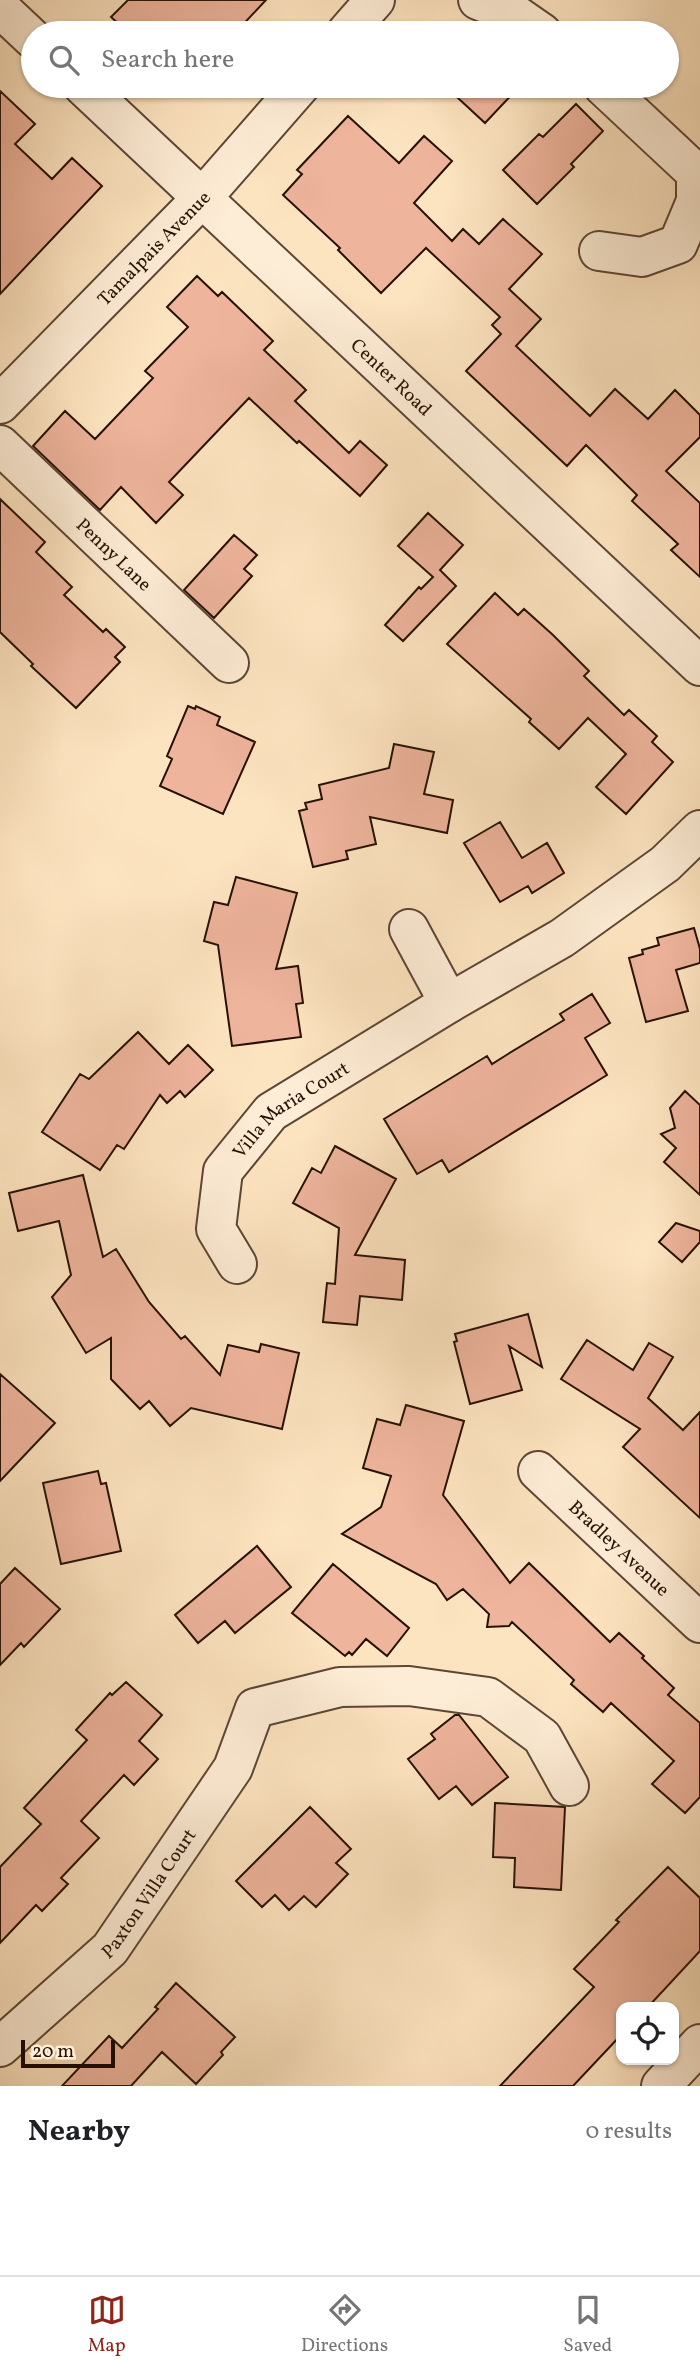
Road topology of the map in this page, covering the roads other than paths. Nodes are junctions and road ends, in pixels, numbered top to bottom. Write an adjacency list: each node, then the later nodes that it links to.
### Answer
1 (375, 0): 4 (street)
2 (478, 0): 5 (street)
3 (0, 8): 6 (street)
4 (357, 21)
5 (525, 21)
6 (21, 28)
7 (96, 98): 10 (street, Center Road)
8 (289, 98): 10 (street, Tamalpais Avenue)
9 (616, 98): 11 (street)
10 (201, 198): 12 (street, Tamalpais Avenue); 15 (street, Center Road)
11 (599, 251)
12 (0, 404)
13 (0, 445): 14 (street, Penny Lane)
14 (229, 663)
15 (700, 666)
16 (700, 830): 18 (street, Villa Maria Court)
17 (409, 929): 18 (street)
18 (449, 1003): 19 (street, Villa Maria Court)
19 (237, 1264)
20 (538, 1471): 21 (street, Bradley Avenue)
21 (700, 1623)
22 (569, 1786): 24 (street, Paxton Villa Court)
23 (700, 2044): 25 (street)
24 (0, 2047)
25 (661, 2086)

